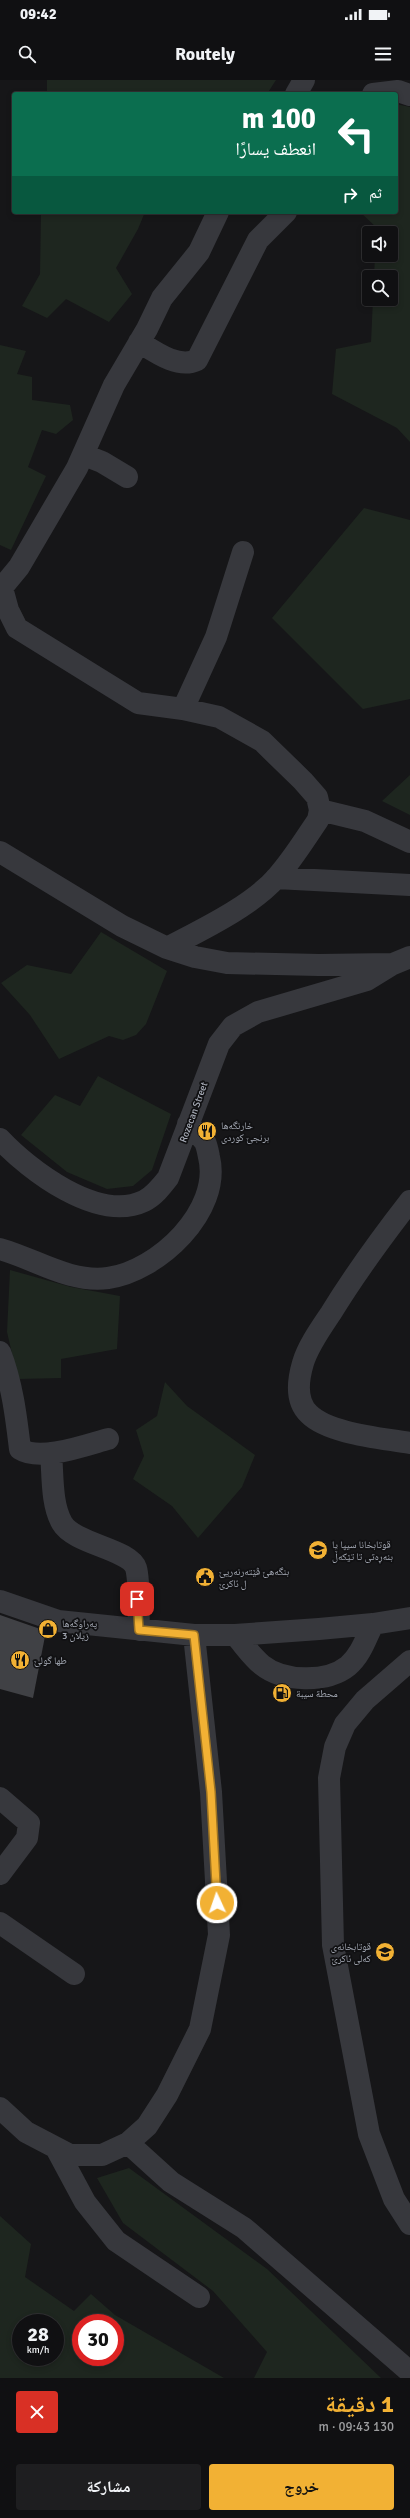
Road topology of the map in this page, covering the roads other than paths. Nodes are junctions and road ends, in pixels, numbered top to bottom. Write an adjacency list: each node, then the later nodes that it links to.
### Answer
1 (304, 80): 2 (street)
2 (297, 92)
3 (398, 92): 4 (street)
4 (410, 95)
5 (217, 214): 7 (street)
6 (284, 214): 7 (street)
7 (139, 342): 8 (street)
8 (84, 455): 9 (street); 11 (street)
9 (127, 477)
10 (243, 552): 12 (street)
11 (1, 589): 12 (street)
12 (183, 708): 13 (street)
13 (320, 810): 14 (street); 16 (street)
14 (410, 842)
15 (0, 852): 18 (street)
16 (276, 878): 17 (street); 18 (street)
17 (410, 884)
18 (167, 948): 19 (street)
19 (404, 965): 20 (street, Rozecan Street)
20 (188, 1124): 21 (street, Rozecan Street); 23 (street)
21 (0, 1139)
22 (410, 1202): 26 (street)
23 (0, 1250)
24 (0, 1352): 27 (street)
25 (108, 1439): 27 (street)
26 (410, 1443)
27 (51, 1453): 31 (street)
28 (0, 1601): 31 (street)
29 (410, 1618): 30 (street)
30 (373, 1624): 33 (street); 33 (street)
31 (139, 1630): 32 (street)
32 (194, 1635): 33 (street); 40 (street)
33 (236, 1635)
34 (410, 1661): 42 (street)
35 (0, 1798): 36 (street)
36 (0, 1874)
37 (0, 1924): 38 (street)
38 (74, 1974)
39 (0, 2108): 41 (street)
40 (128, 2143): 41 (street); 44 (street)
41 (56, 2148): 43 (street)
42 (410, 2224)
43 (199, 2297)
44 (410, 2372)

